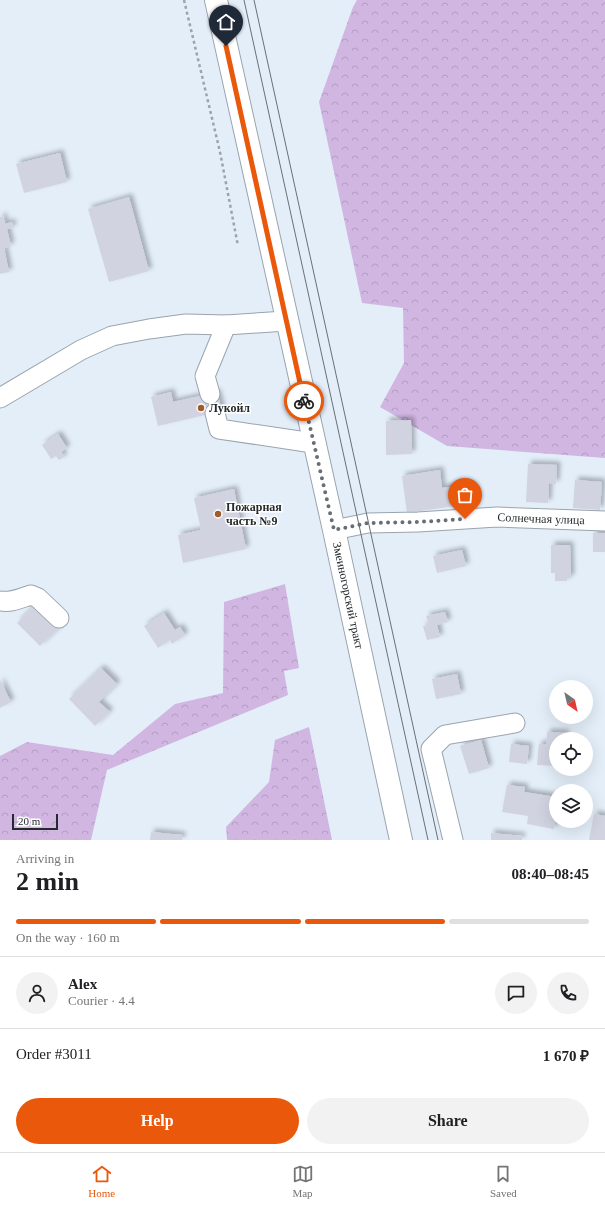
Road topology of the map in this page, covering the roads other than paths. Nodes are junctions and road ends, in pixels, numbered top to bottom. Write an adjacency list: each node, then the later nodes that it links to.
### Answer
1 (216, 0): 2 (highway, Змеиногорский тракт)
2 (286, 321): 3 (street); 7 (highway, Змеиногорский тракт)
3 (226, 325): 4 (street); 5 (street)
4 (210, 394)
5 (0, 398)
6 (215, 413): 7 (street)
7 (313, 443): 9 (highway, Змеиногорский тракт)
8 (605, 521): 9 (street, Солнечная улица)
9 (334, 530): 13 (highway, Змеиногорский тракт)
10 (0, 601): 11 (street)
11 (60, 618)
12 (515, 723): 14 (street)
13 (401, 840)
14 (453, 840)

